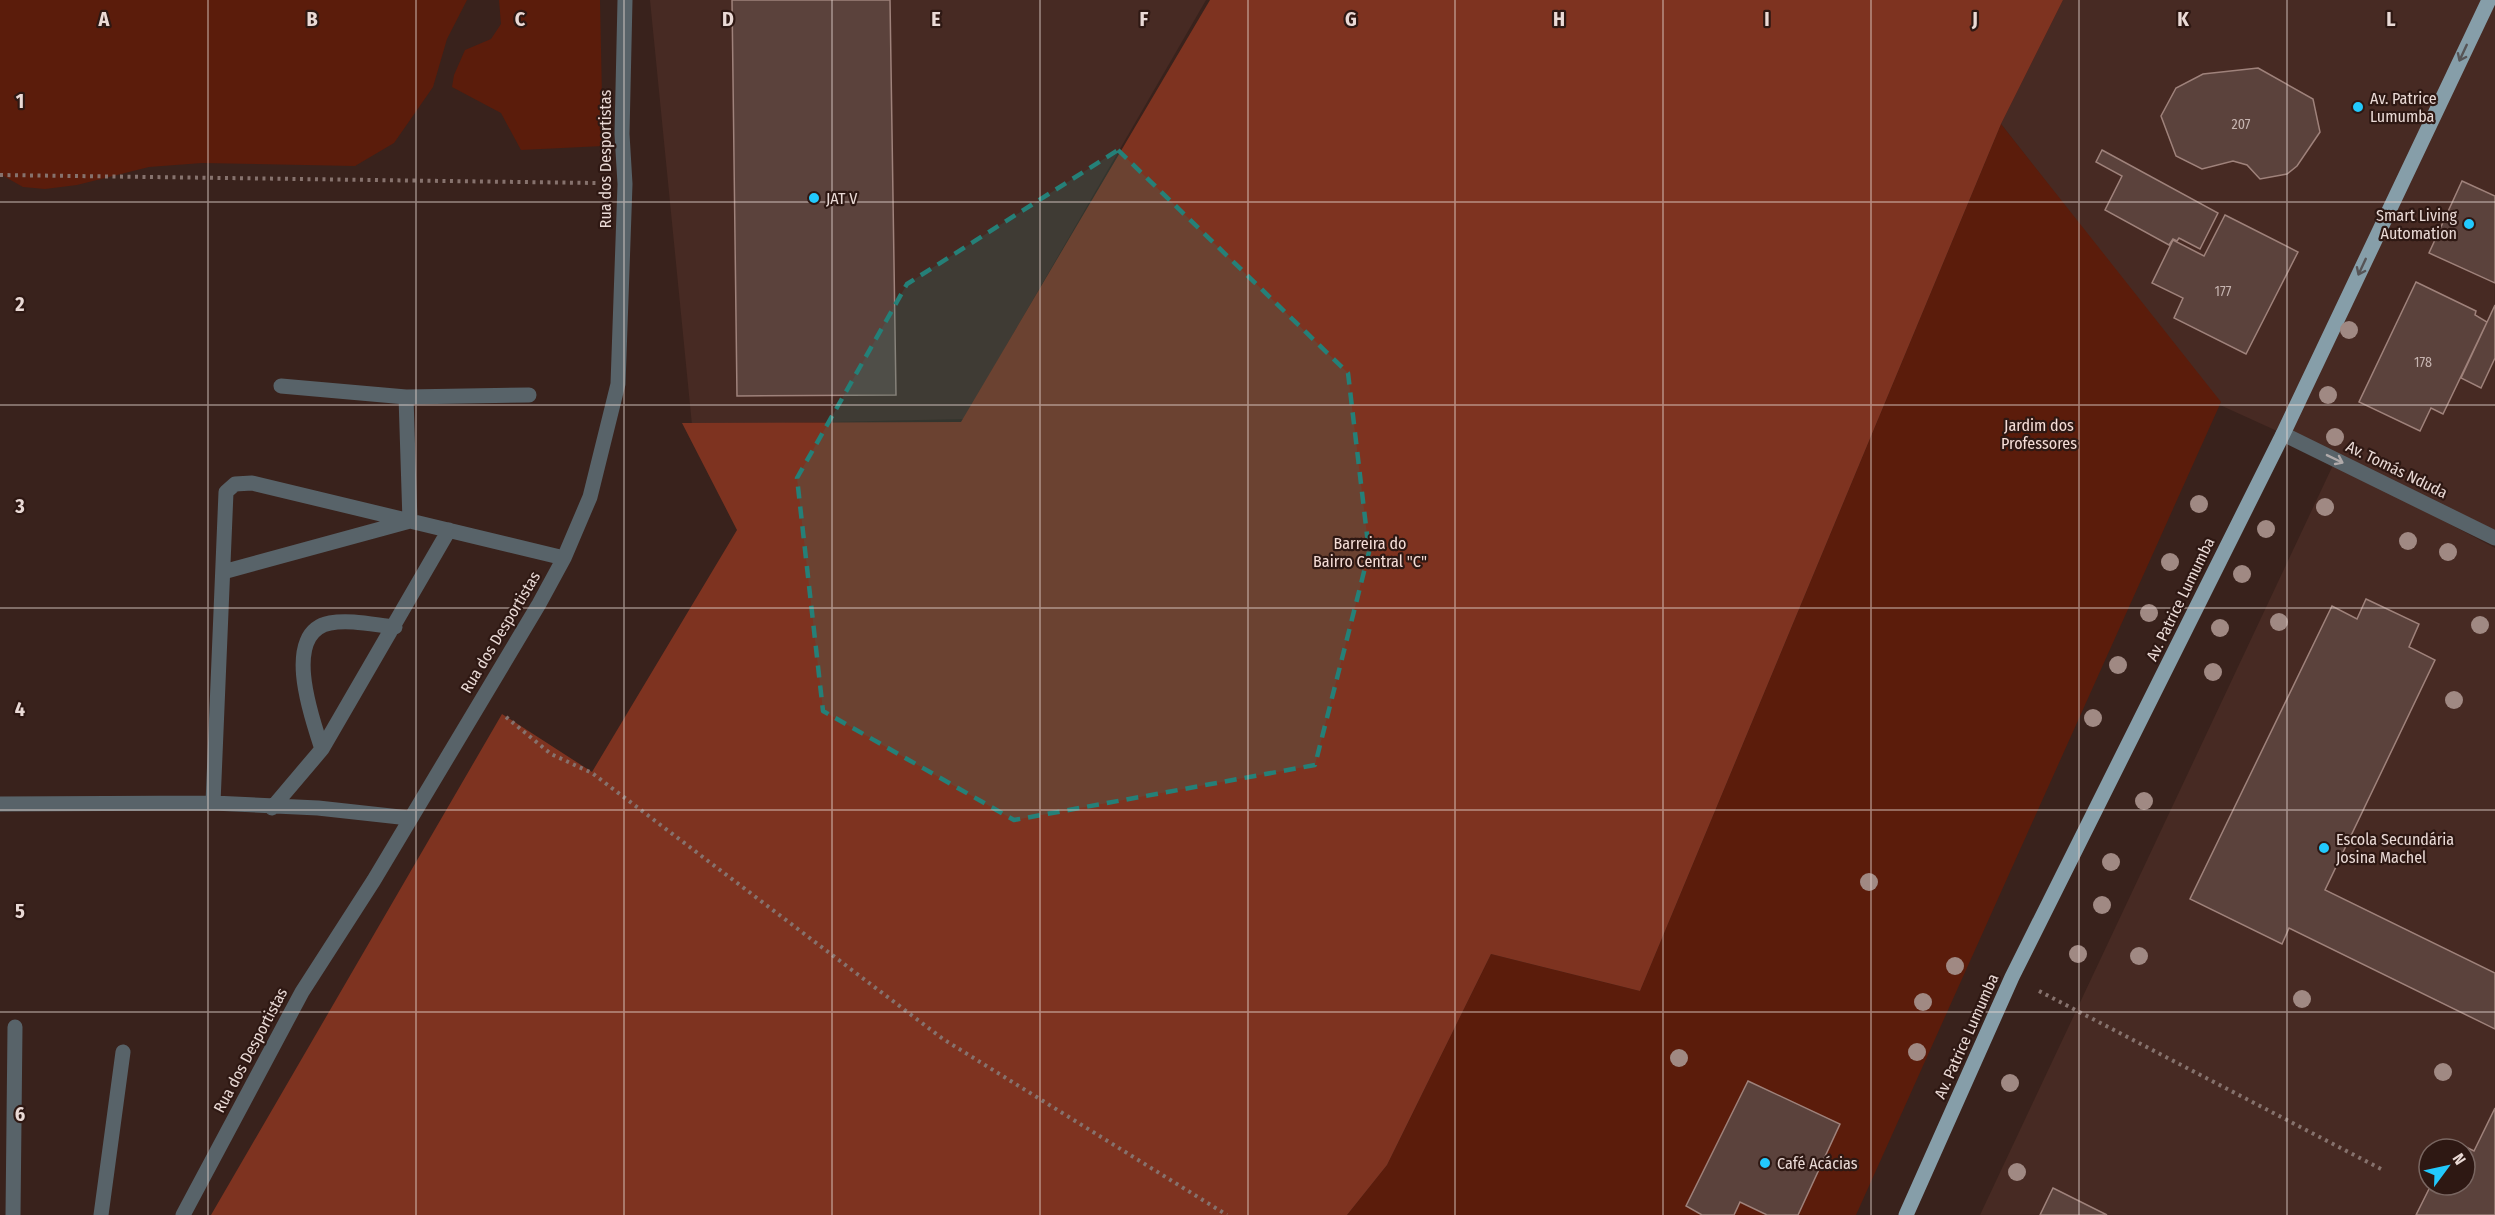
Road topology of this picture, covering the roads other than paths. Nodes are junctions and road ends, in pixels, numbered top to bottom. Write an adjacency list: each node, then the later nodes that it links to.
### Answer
1 (625, 0): 10 (street, Rua dos Desportistas)
2 (2488, 0): 6 (main road, Av. Patrice Lumumba, one-way to 6)
3 (281, 386): 5 (street)
4 (529, 394): 5 (street)
5 (406, 397): 7 (street)
6 (2283, 434): 9 (street, Av. Tomás Nduda, one-way to 9); 23 (main road, Av. Patrice Lumumba)
7 (410, 521): 8 (street); 11 (street); 11 (street)
8 (448, 531): 10 (street); 12 (street)
9 (2495, 537)
10 (564, 558): 17 (street, Rua dos Desportistas)
11 (223, 572): 14 (street)
12 (395, 627): 13 (street); 13 (street)
13 (322, 750): 16 (street)
14 (213, 803): 15 (street); 16 (street)
15 (0, 804)
16 (272, 808): 17 (street)
17 (409, 818): 22 (street, Rua dos Desportistas)
18 (15, 1027): 20 (street)
19 (123, 1052): 21 (street)
20 (13, 1215)
21 (101, 1215)
22 (183, 1215)
23 (1906, 1215)

